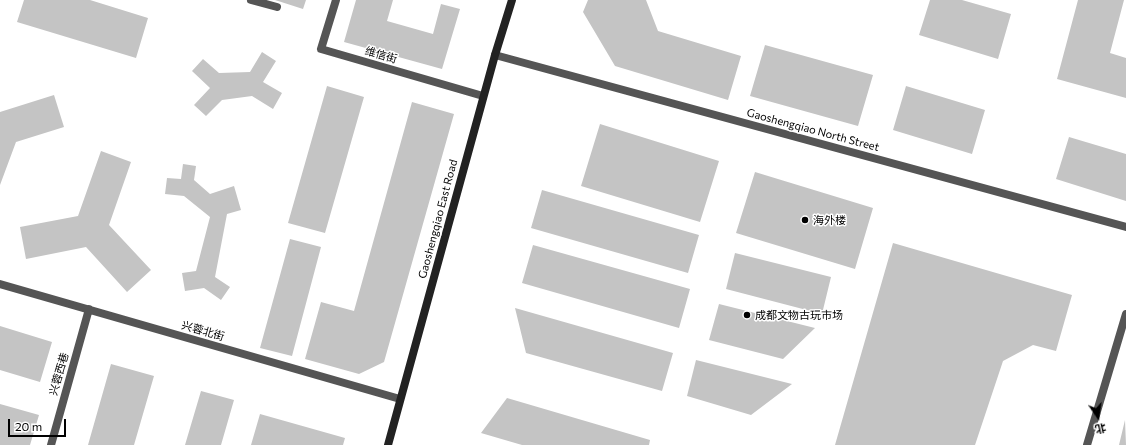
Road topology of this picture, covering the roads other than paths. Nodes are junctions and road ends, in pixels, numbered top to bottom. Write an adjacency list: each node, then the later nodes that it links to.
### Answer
1 (251, 0): 4 (street)
2 (336, 0): 6 (street, 维信街)
3 (512, 0): 5 (street, Gaoshengqiao East Road)
4 (277, 7)
5 (495, 55): 6 (street, Gaoshengqiao East Road); 7 (street, Gaoshengqiao North Street)
6 (483, 96): 11 (street, Gaoshengqiao East Road)
7 (1126, 227)
8 (0, 284): 9 (street, 兴蓉北街)
9 (89, 309): 11 (street, 兴蓉北街); 12 (street, 兴蓉西巷)
10 (1126, 314): 14 (street)
11 (400, 399): 13 (street, Gaoshengqiao East Road)
12 (51, 445)
13 (388, 445)
14 (1087, 445)

